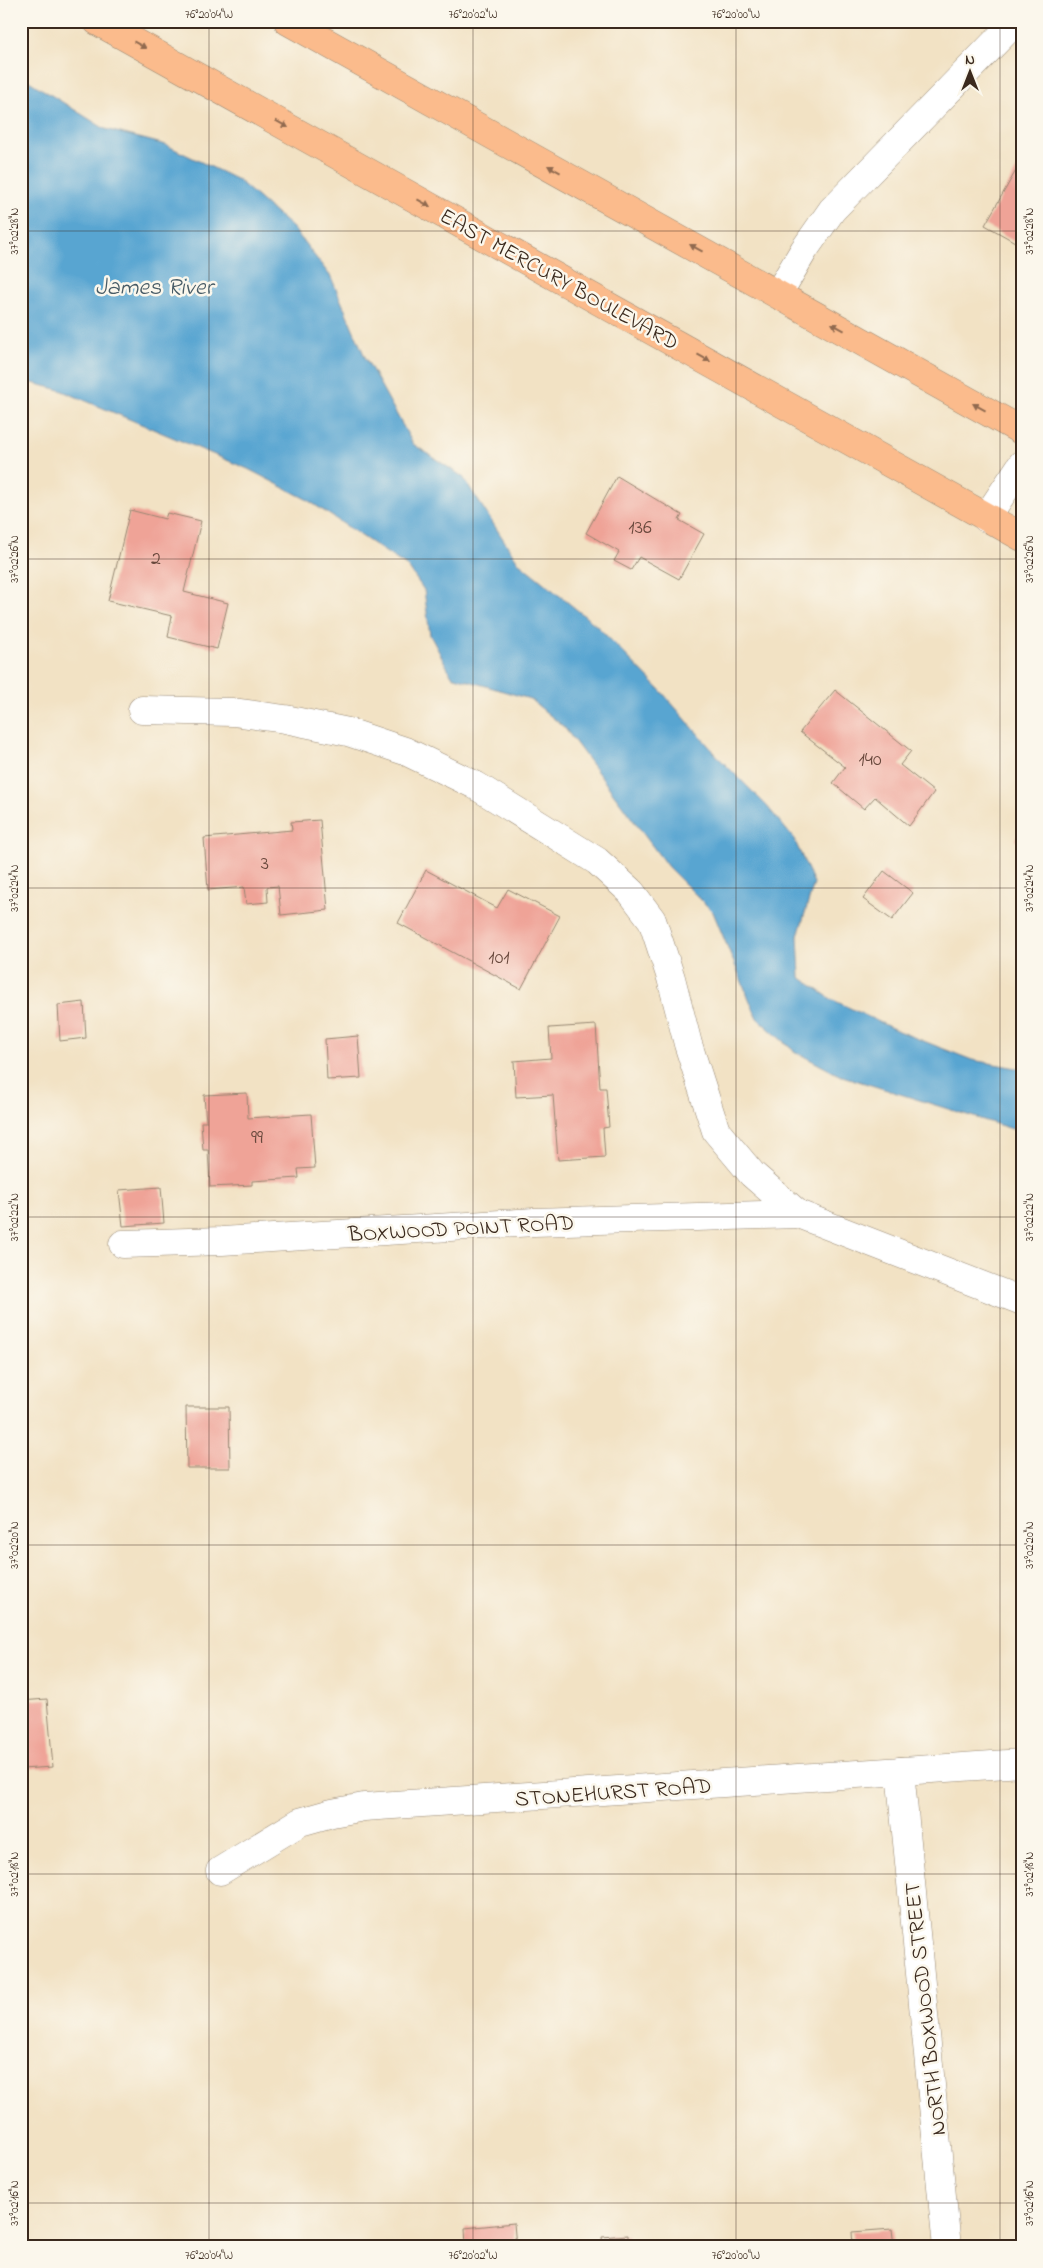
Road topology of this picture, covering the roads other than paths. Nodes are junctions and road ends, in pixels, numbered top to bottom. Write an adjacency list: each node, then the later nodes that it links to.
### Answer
1 (97, 21): 7 (main road, EAST MERCURY BOULEVARD, one-way to 7)
2 (288, 21): 4 (main road, one-way to 2)
3 (1016, 21): 4 (street)
4 (778, 294): 5 (main road, one-way to 4)
5 (1022, 431)
6 (1022, 464): 7 (street)
7 (986, 518): 8 (main road, EAST MERCURY BOULEVARD)
8 (1022, 537)
9 (142, 710): 10 (street, BOXWOOD POINT ROAD)
10 (798, 1214): 11 (street, BOXWOOD POINT ROAD); 12 (street, BOXWOOD POINT ROAD)
11 (123, 1244)
12 (1022, 1301)
13 (1022, 1763): 14 (street, STONEHURST ROAD)
14 (900, 1771): 15 (street, STONEHURST ROAD); 16 (street, NORTH BOXWOOD STREET)
15 (220, 1871)
16 (947, 2247)

